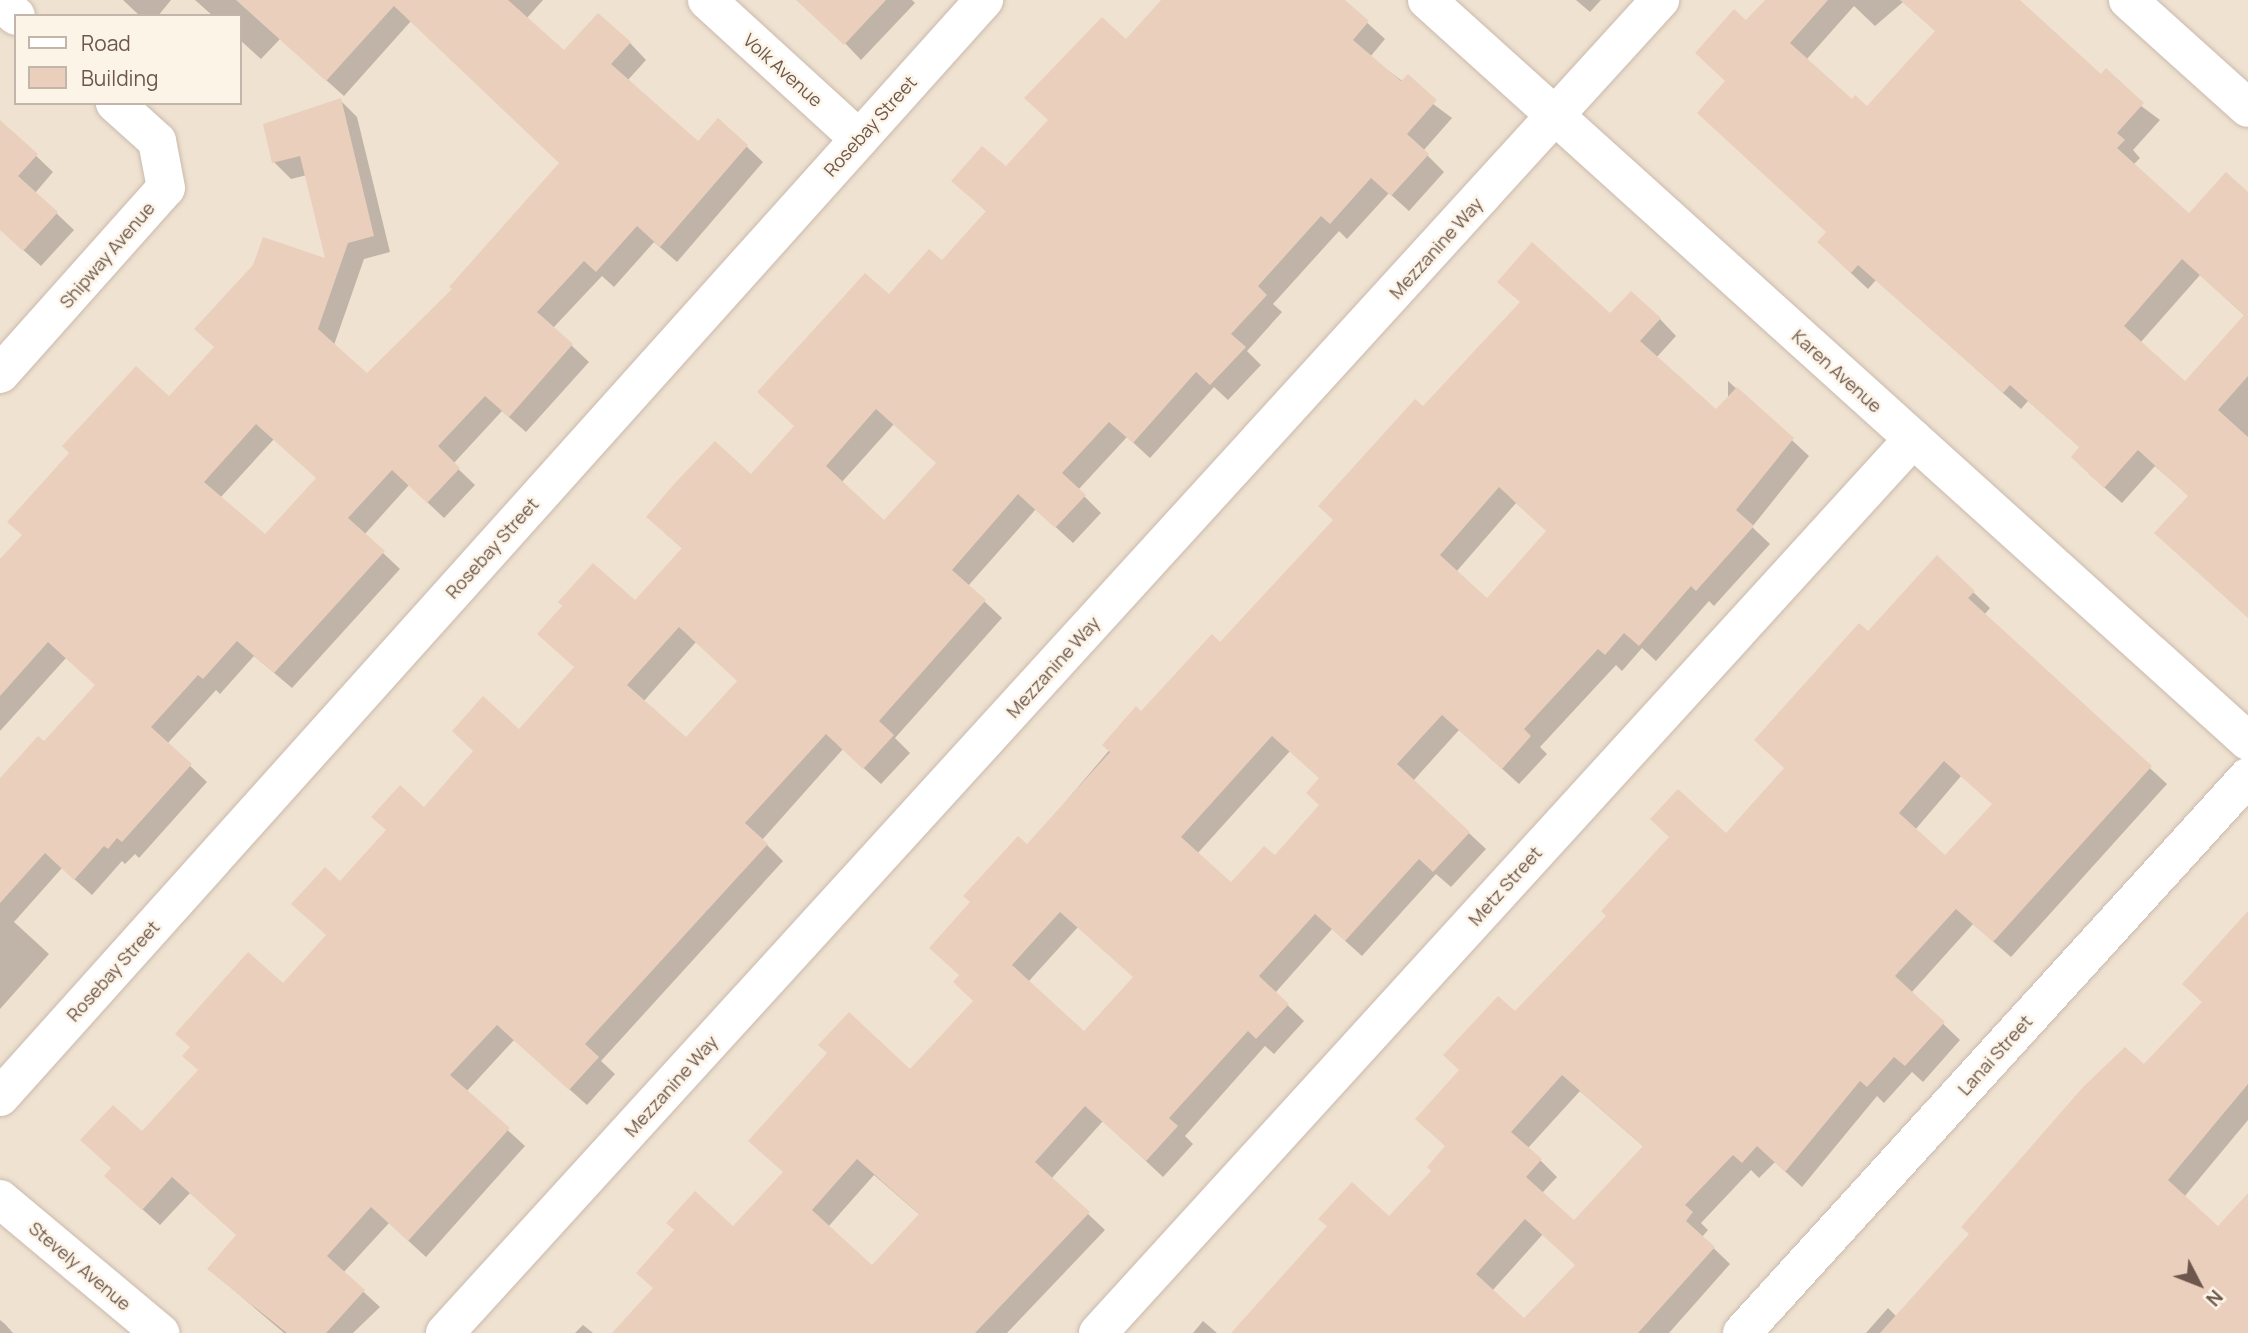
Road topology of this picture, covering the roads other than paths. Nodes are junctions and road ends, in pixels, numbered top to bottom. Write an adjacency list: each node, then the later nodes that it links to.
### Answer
1 (707, 0): 11 (street, Volk Avenue)
2 (984, 0): 11 (street, Rosebay Street)
3 (1427, 0): 10 (street, Karen Avenue)
4 (1660, 0): 10 (street, Mezzanine Way)
5 (2128, 0): 9 (street)
6 (0, 2): 7 (street)
7 (14, 14)
8 (117, 105): 12 (street, Shipway Avenue)
9 (2248, 108)
10 (1556, 117): 13 (street, Karen Avenue); 19 (street, Mezzanine Way)
11 (859, 139): 16 (street, Rosebay Street)
12 (0, 374)
13 (1913, 439): 14 (street, Karen Avenue); 20 (street, Metz Street)
14 (2248, 741)
15 (2248, 777): 21 (street, Lanai Street)
16 (0, 1097)
17 (0, 1199): 18 (street, Stevely Avenue)
18 (160, 1333)
19 (445, 1333)
20 (1098, 1333)
21 (1742, 1333)

